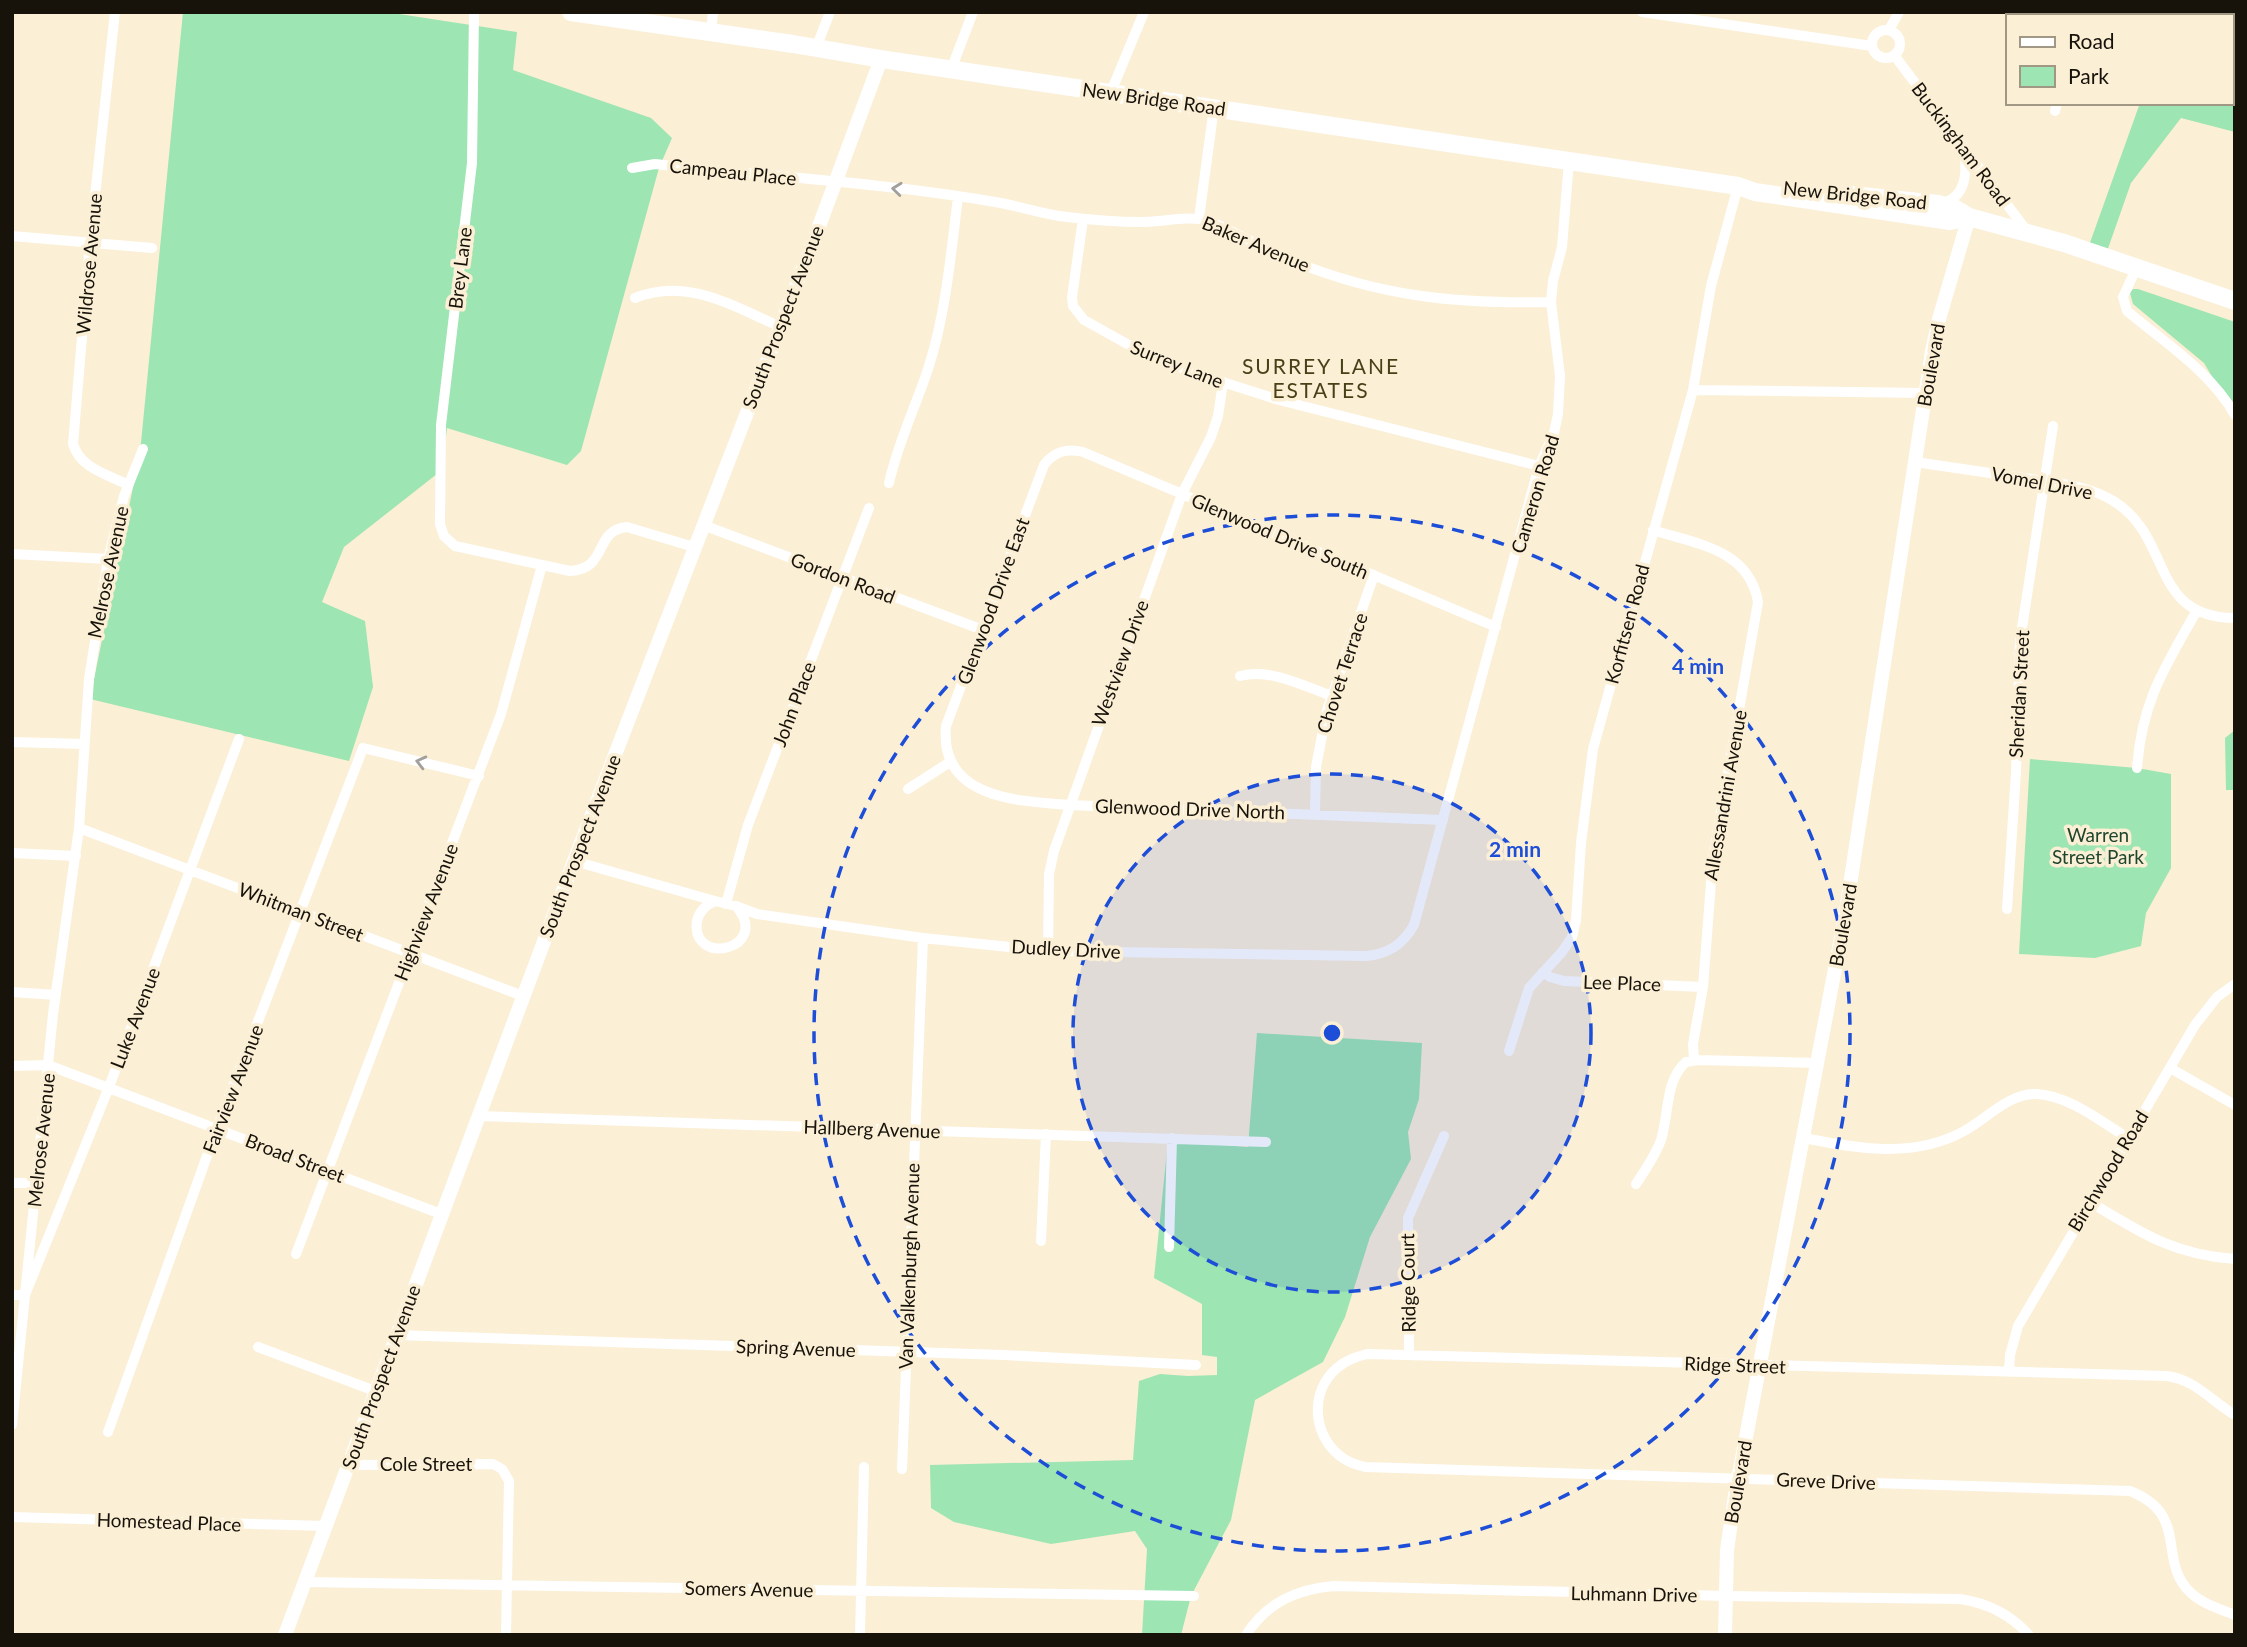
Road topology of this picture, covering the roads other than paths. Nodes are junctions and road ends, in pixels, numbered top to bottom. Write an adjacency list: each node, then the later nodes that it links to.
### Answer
1 (115, 12): 35 (street, Wildrose Avenue)
2 (474, 12): 61 (street, Brey Lane)
3 (571, 12): 11 (main road, New Bridge Road)
4 (713, 12): 14 (street)
5 (830, 12): 17 (street)
6 (973, 12): 20 (street)
7 (1144, 12): 15 (street)
8 (1151, 12): 15 (street)
9 (1642, 12): 12 (street)
10 (1899, 12): 13 (street)
11 (591, 13): 14 (main road, New Bridge Road)
12 (1690, 16): 16 (street)
13 (1889, 30): 16 (street); 18 (street)
14 (711, 32): 17 (main road, New Bridge Road)
15 (1135, 37): 21 (street)
16 (1872, 46): 18 (street)
17 (816, 48): 19 (main road, New Bridge Road)
18 (1894, 55): 23 (street, Buckingham Road)
19 (881, 59): 20 (main road, New Bridge Road); 26 (street, South Prospect Avenue)
20 (951, 70): 21 (main road, New Bridge Road)
21 (1111, 93): 22 (main road, New Bridge Road)
22 (1214, 107): 24 (main road, New Bridge Road); 31 (street)
23 (1963, 146): 29 (street); 33 (street, Buckingham Road)
24 (1569, 161): 27 (main road, New Bridge Road); 40 (street, Cameron Road)
25 (632, 169): 26 (street, Campeau Place)
26 (835, 183): 28 (street, Baker Avenue, one-way to 26); 41 (street, South Prospect Avenue)
27 (1738, 186): 29 (main road, New Bridge Road); 30 (main road, New Bridge Road); 43 (street, Korfitsen Road)
28 (958, 197): 32 (street, Baker Avenue); 52 (street)
29 (1938, 204): 30 (main road, New Bridge Road)
30 (1969, 217): 33 (main road, New Bridge Road); 44 (street, Boulevard)
31 (1199, 218): 32 (street, Baker Avenue); 40 (street, Baker Avenue)
32 (1083, 219): 42 (street, Surrey Lane)
33 (2029, 233): 37 (main road, New Bridge Road)
34 (12, 236): 35 (street)
35 (90, 242): 36 (street); 53 (street, Wildrose Avenue)
36 (152, 248)
37 (2136, 269): 39 (main road, New Bridge Road); 45 (street)
38 (635, 298): 41 (street)
39 (2235, 301)
40 (1551, 302): 50 (street, Cameron Road)
41 (779, 326): 56 (street, South Prospect Avenue)
42 (1223, 383): 50 (street, Surrey Lane); 54 (street, Westview Drive)
43 (1693, 390): 44 (street); 57 (street, Korfitsen Road)
44 (1926, 393): 49 (street, Boulevard)
45 (2235, 415)
46 (2053, 426): 51 (street, Sheridan Street)
47 (143, 449): 53 (street, Melrose Avenue)
48 (1063, 450): 54 (street, Glenwood Drive South); 67 (street, Glenwood Drive East)
49 (1915, 462): 51 (street, Vomel Drive); 100 (street, Boulevard)
50 (1539, 466): 66 (street, Cameron Road)
51 (2044, 481): 64 (street, Vomel Drive); 86 (street, Sheridan Street)
52 (889, 483)
53 (128, 485): 60 (street, Melrose Avenue)
54 (1182, 494): 62 (street, Glenwood Drive South); 77 (street, Westview Drive)
55 (869, 508): 63 (street, John Place)
56 (703, 525): 58 (street, South Prospect Avenue); 63 (street, Gordon Road)
57 (1653, 530): 92 (street, Korfitsen Road); 94 (street, Allessandrini Avenue)
58 (694, 547): 61 (street); 83 (street, South Prospect Avenue)
59 (12, 554): 60 (street)
60 (108, 559): 72 (street, Melrose Avenue)
61 (542, 565): 75 (street, Highview Avenue)
62 (1374, 575): 66 (street, Glenwood Drive South); 69 (street, Chovet Terrace)
63 (842, 578): 67 (street, Gordon Road); 85 (street, John Place)
64 (2196, 611): 65 (street); 74 (street)
65 (2235, 618)
66 (1496, 627): 79 (street, Cameron Road)
67 (983, 631): 73 (street, Glenwood Drive East)
68 (1240, 676): 69 (street)
69 (1332, 696): 78 (street, Chovet Terrace)
70 (239, 739): 84 (street, Luke Avenue)
71 (12, 742): 72 (street)
72 (84, 744): 80 (street, Melrose Avenue)
73 (950, 762): 76 (street); 77 (street, Glenwood Drive North)
74 (2137, 768)
75 (479, 776): 87 (street, Fairview Avenue, one-way to 87); 91 (street, Highview Avenue)
76 (908, 789)
77 (1069, 804): 78 (street, Glenwood Drive North); 90 (street, Westview Drive)
78 (1315, 814): 79 (street, Glenwood Drive North)
79 (1443, 820): 89 (street, Cameron Road)
80 (79, 828): 82 (street, Melrose Avenue); 84 (street, Whitman Street)
81 (12, 853): 82 (street)
82 (76, 856): 96 (street, Melrose Avenue)
83 (574, 861): 85 (street, Dudley Drive); 97 (street, South Prospect Avenue)
84 (190, 870): 87 (street, Whitman Street); 104 (street, Luke Avenue)
85 (726, 904): 88 (street, Dudley Drive)
86 (2007, 909)
87 (300, 912): 91 (street, Whitman Street); 107 (street, Fairview Avenue)
88 (923, 939): 90 (street, Dudley Drive); 108 (street, Van Valkenburgh Avenue)
89 (1397, 946): 90 (street, Dudley Drive)
90 (1048, 951)
91 (411, 953): 97 (street, Whitman Street); 115 (street, Highview Avenue)
92 (1544, 972): 94 (street, Lee Place); 98 (street, Korfitsen Road)
93 (2235, 984): 103 (street, Birchwood Road)
94 (1703, 987): 99 (street, Allessandrini Avenue)
95 (12, 992): 96 (street)
96 (56, 995): 101 (street, Melrose Avenue)
97 (523, 996): 106 (street, South Prospect Avenue)
98 (1509, 1051)
99 (1694, 1060): 100 (street); 118 (street)
100 (1818, 1063): 112 (street, Boulevard)
101 (48, 1065): 102 (street); 104 (street, Broad Street); 117 (street, Melrose Avenue)
102 (12, 1066)
103 (2170, 1068): 105 (street); 113 (street, Birchwood Road)
104 (108, 1087): 107 (street, Broad Street); 126 (street, Luke Avenue)
105 (2235, 1105)
106 (478, 1116): 108 (street, Hallberg Avenue); 120 (street, South Prospect Avenue)
107 (217, 1128): 115 (street, Broad Street); 137 (street, Fairview Avenue)
108 (914, 1130): 109 (street, Hallberg Avenue); 129 (street, Van Valkenburgh Avenue)
109 (1046, 1134): 111 (street, Hallberg Avenue); 121 (street)
110 (1444, 1136): 130 (street, Ridge Court)
111 (1172, 1138): 114 (street, Hallberg Avenue); 122 (street)
112 (1804, 1138): 113 (street); 132 (street, Boulevard)
113 (2128, 1138): 119 (street, Birchwood Road)
114 (1266, 1142)
115 (328, 1171): 120 (street, Broad Street); 123 (street, Highview Avenue)
116 (12, 1183): 117 (street)
117 (37, 1183): 126 (street, Melrose Avenue)
118 (1636, 1184)
119 (2090, 1202): 124 (street); 133 (street, Birchwood Road)
120 (441, 1214): 127 (street, South Prospect Avenue)
121 (1041, 1241)
122 (1169, 1247)
123 (296, 1254)
124 (2235, 1259)
125 (12, 1295): 126 (street)
126 (25, 1295): 136 (street, Melrose Avenue)
127 (396, 1335): 129 (street, Spring Avenue); 134 (street, South Prospect Avenue)
128 (258, 1347): 134 (street)
129 (906, 1352): 131 (street, Spring Avenue); 141 (street, Van Valkenburgh Avenue)
130 (1409, 1354): 132 (street, Ridge Street); 138 (street, Ridge Street)
131 (1196, 1365)
132 (1760, 1365): 133 (street, Ridge Street); 142 (street, Boulevard)
133 (2009, 1373): 135 (street, Ridge Street)
134 (375, 1391): 139 (street, South Prospect Avenue)
135 (2235, 1415)
136 (12, 1425)
137 (108, 1432)
138 (1348, 1461): 142 (street, Greve Drive)
139 (349, 1465): 144 (street, South Prospect Avenue); 146 (street, Cole Street)
140 (864, 1467): 147 (street)
141 (902, 1469)
142 (1738, 1478): 149 (street, Boulevard); 150 (street, Greve Drive)
143 (12, 1517): 144 (street, Homestead Place)
144 (326, 1526): 145 (street, South Prospect Avenue)
145 (304, 1582): 146 (street, Somers Avenue); 151 (street, South Prospect Avenue)
146 (507, 1586): 147 (street, Somers Avenue); 152 (street)
147 (861, 1591): 148 (street, Somers Avenue); 153 (street)
148 (1194, 1596)
149 (1726, 1596): 154 (street, Luhmann Drive); 155 (street, Boulevard); 156 (street, Luhmann Drive)
150 (2235, 1615)
151 (285, 1635)
152 (506, 1635)
153 (860, 1635)
154 (1246, 1635)
155 (1725, 1635)
156 (2029, 1635)

